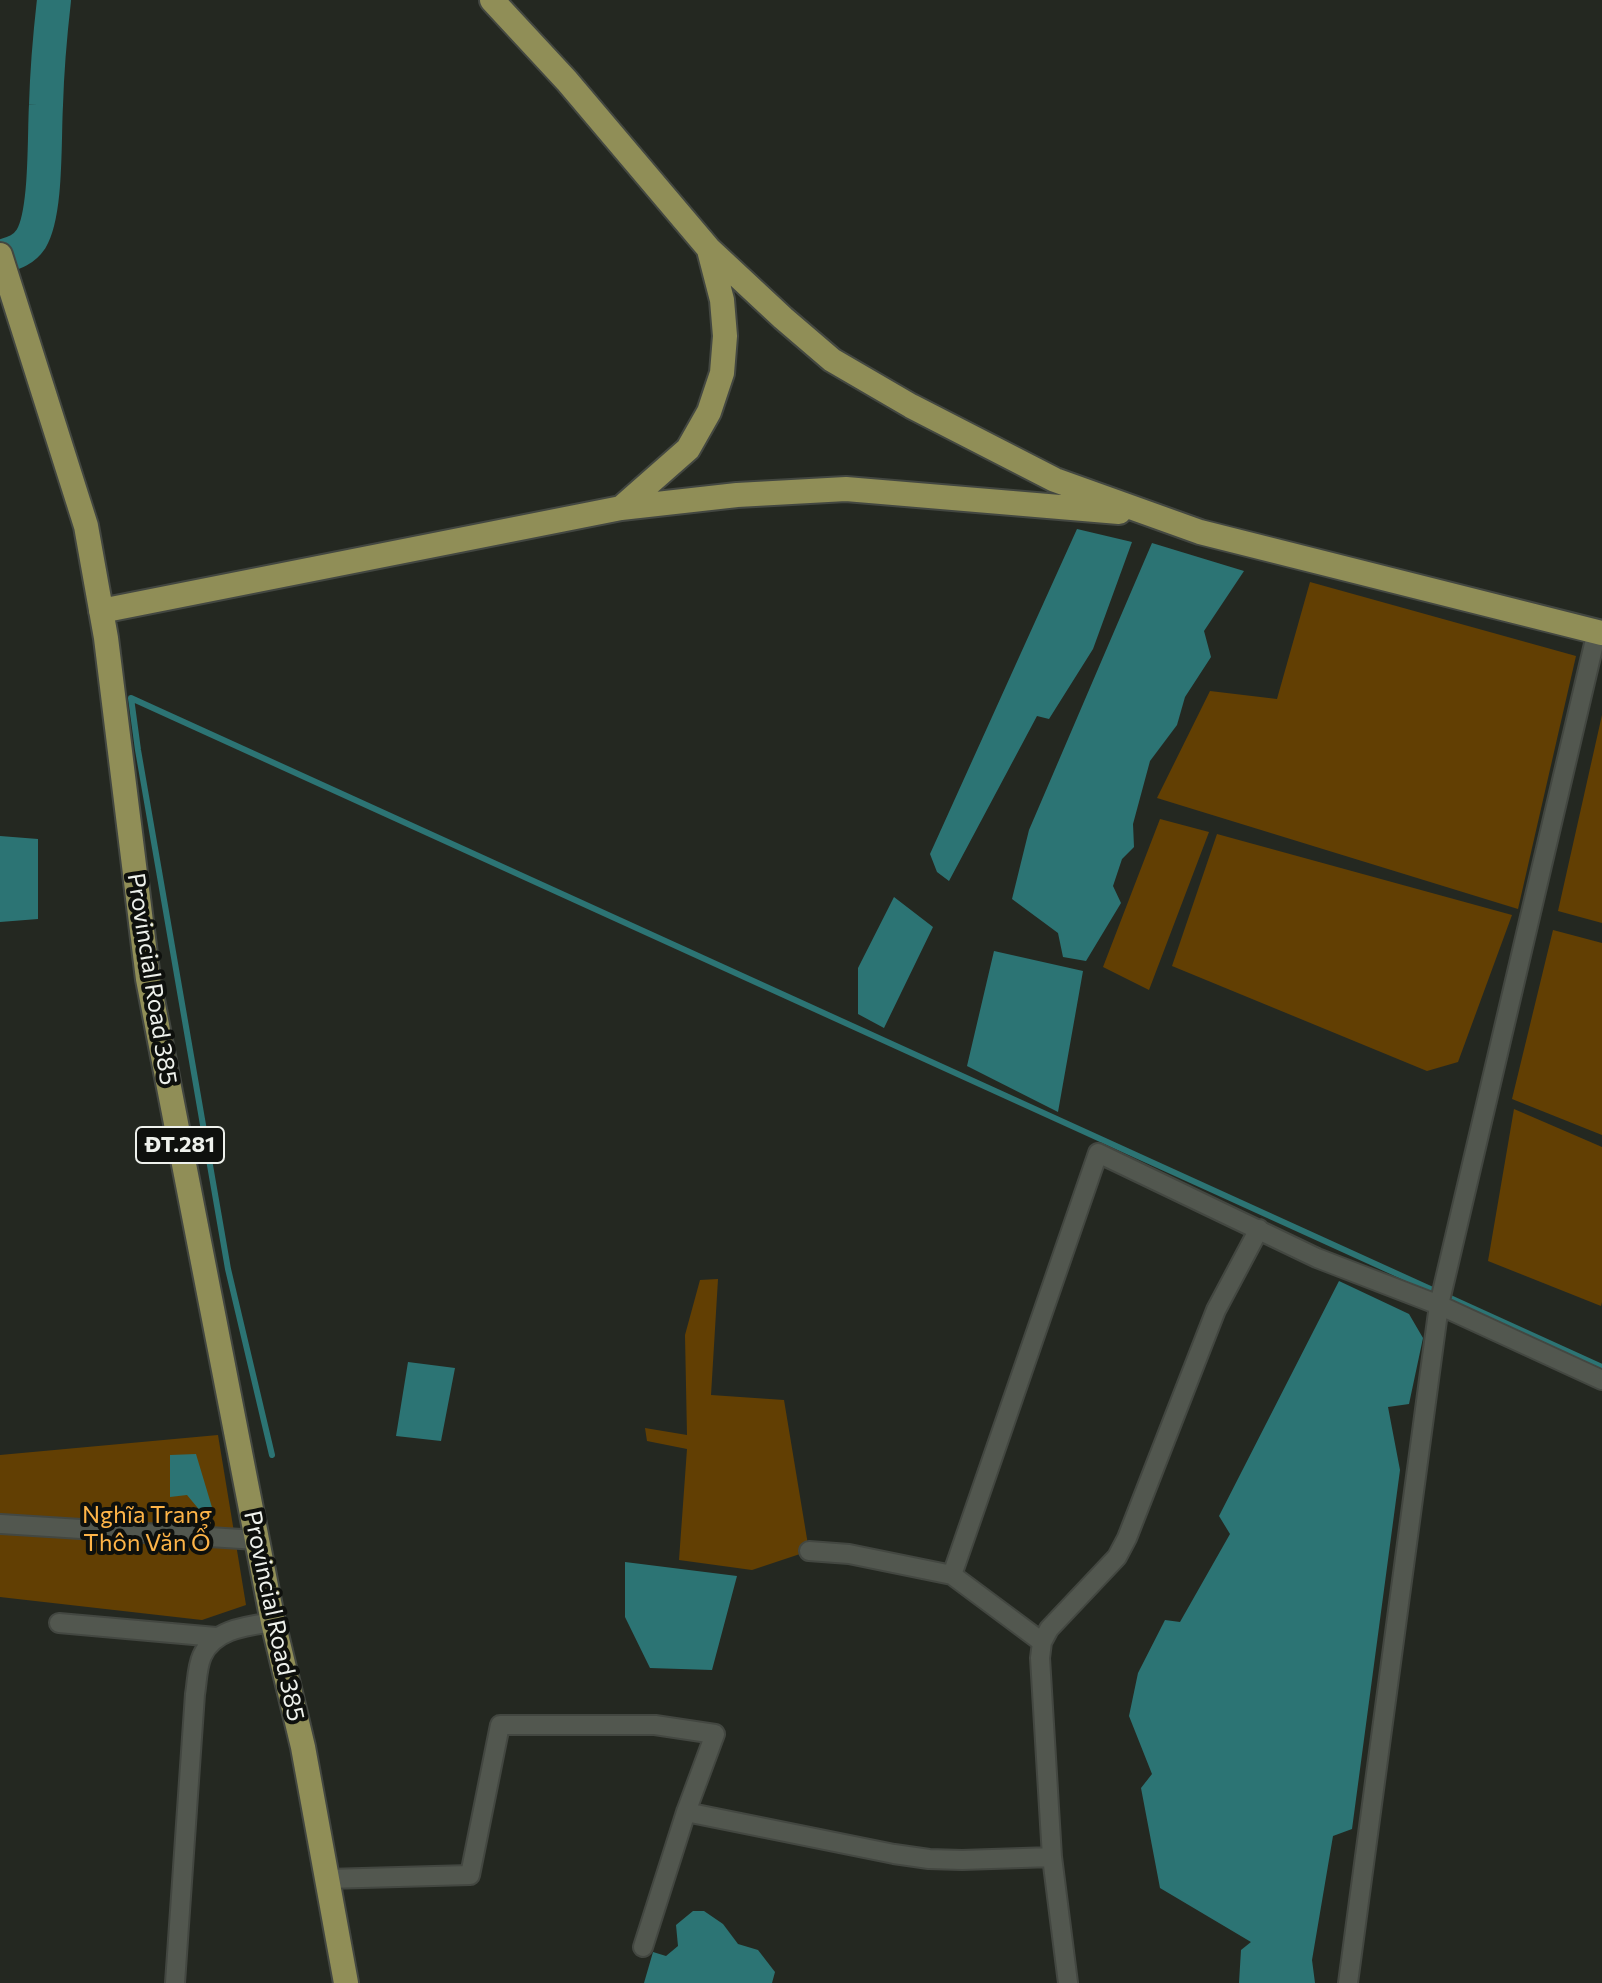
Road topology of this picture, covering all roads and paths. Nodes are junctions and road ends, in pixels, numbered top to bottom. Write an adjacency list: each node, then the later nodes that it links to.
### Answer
1 (492, 0): 2 (main road)
2 (709, 249): 4 (main road); 5 (main road)
3 (0, 255): 6 (main road, Provincial Road 385 / ĐT.281)
4 (621, 508): 5 (main road); 6 (main road)
5 (1149, 515): 7 (main road)
6 (101, 611): 12 (main road, Provincial Road 385 / ĐT.281)
7 (1600, 632): 9 (street)
8 (1259, 1229): 9 (street); 14 (street); 18 (street)
9 (1439, 1305): 10 (street); 26 (street)
10 (1602, 1380)
11 (1, 1524): 12 (street)
12 (257, 1540): 15 (main road, Provincial Road 385 / ĐT.281)
13 (809, 1551): 14 (street)
14 (952, 1575): 18 (street)
15 (273, 1622): 17 (street); 21 (main road, Provincial Road 385 / ĐT.281)
16 (59, 1623): 17 (street)
17 (216, 1637): 23 (street)
18 (1042, 1642): 20 (street)
19 (686, 1812): 20 (street); 21 (street); 22 (street)
20 (1052, 1857): 25 (street)
21 (327, 1879): 24 (main road, Provincial Road 385 / ĐT.281)
22 (643, 1947)
23 (175, 1983)
24 (346, 1983)
25 (1068, 1983)
26 (1348, 1983)

